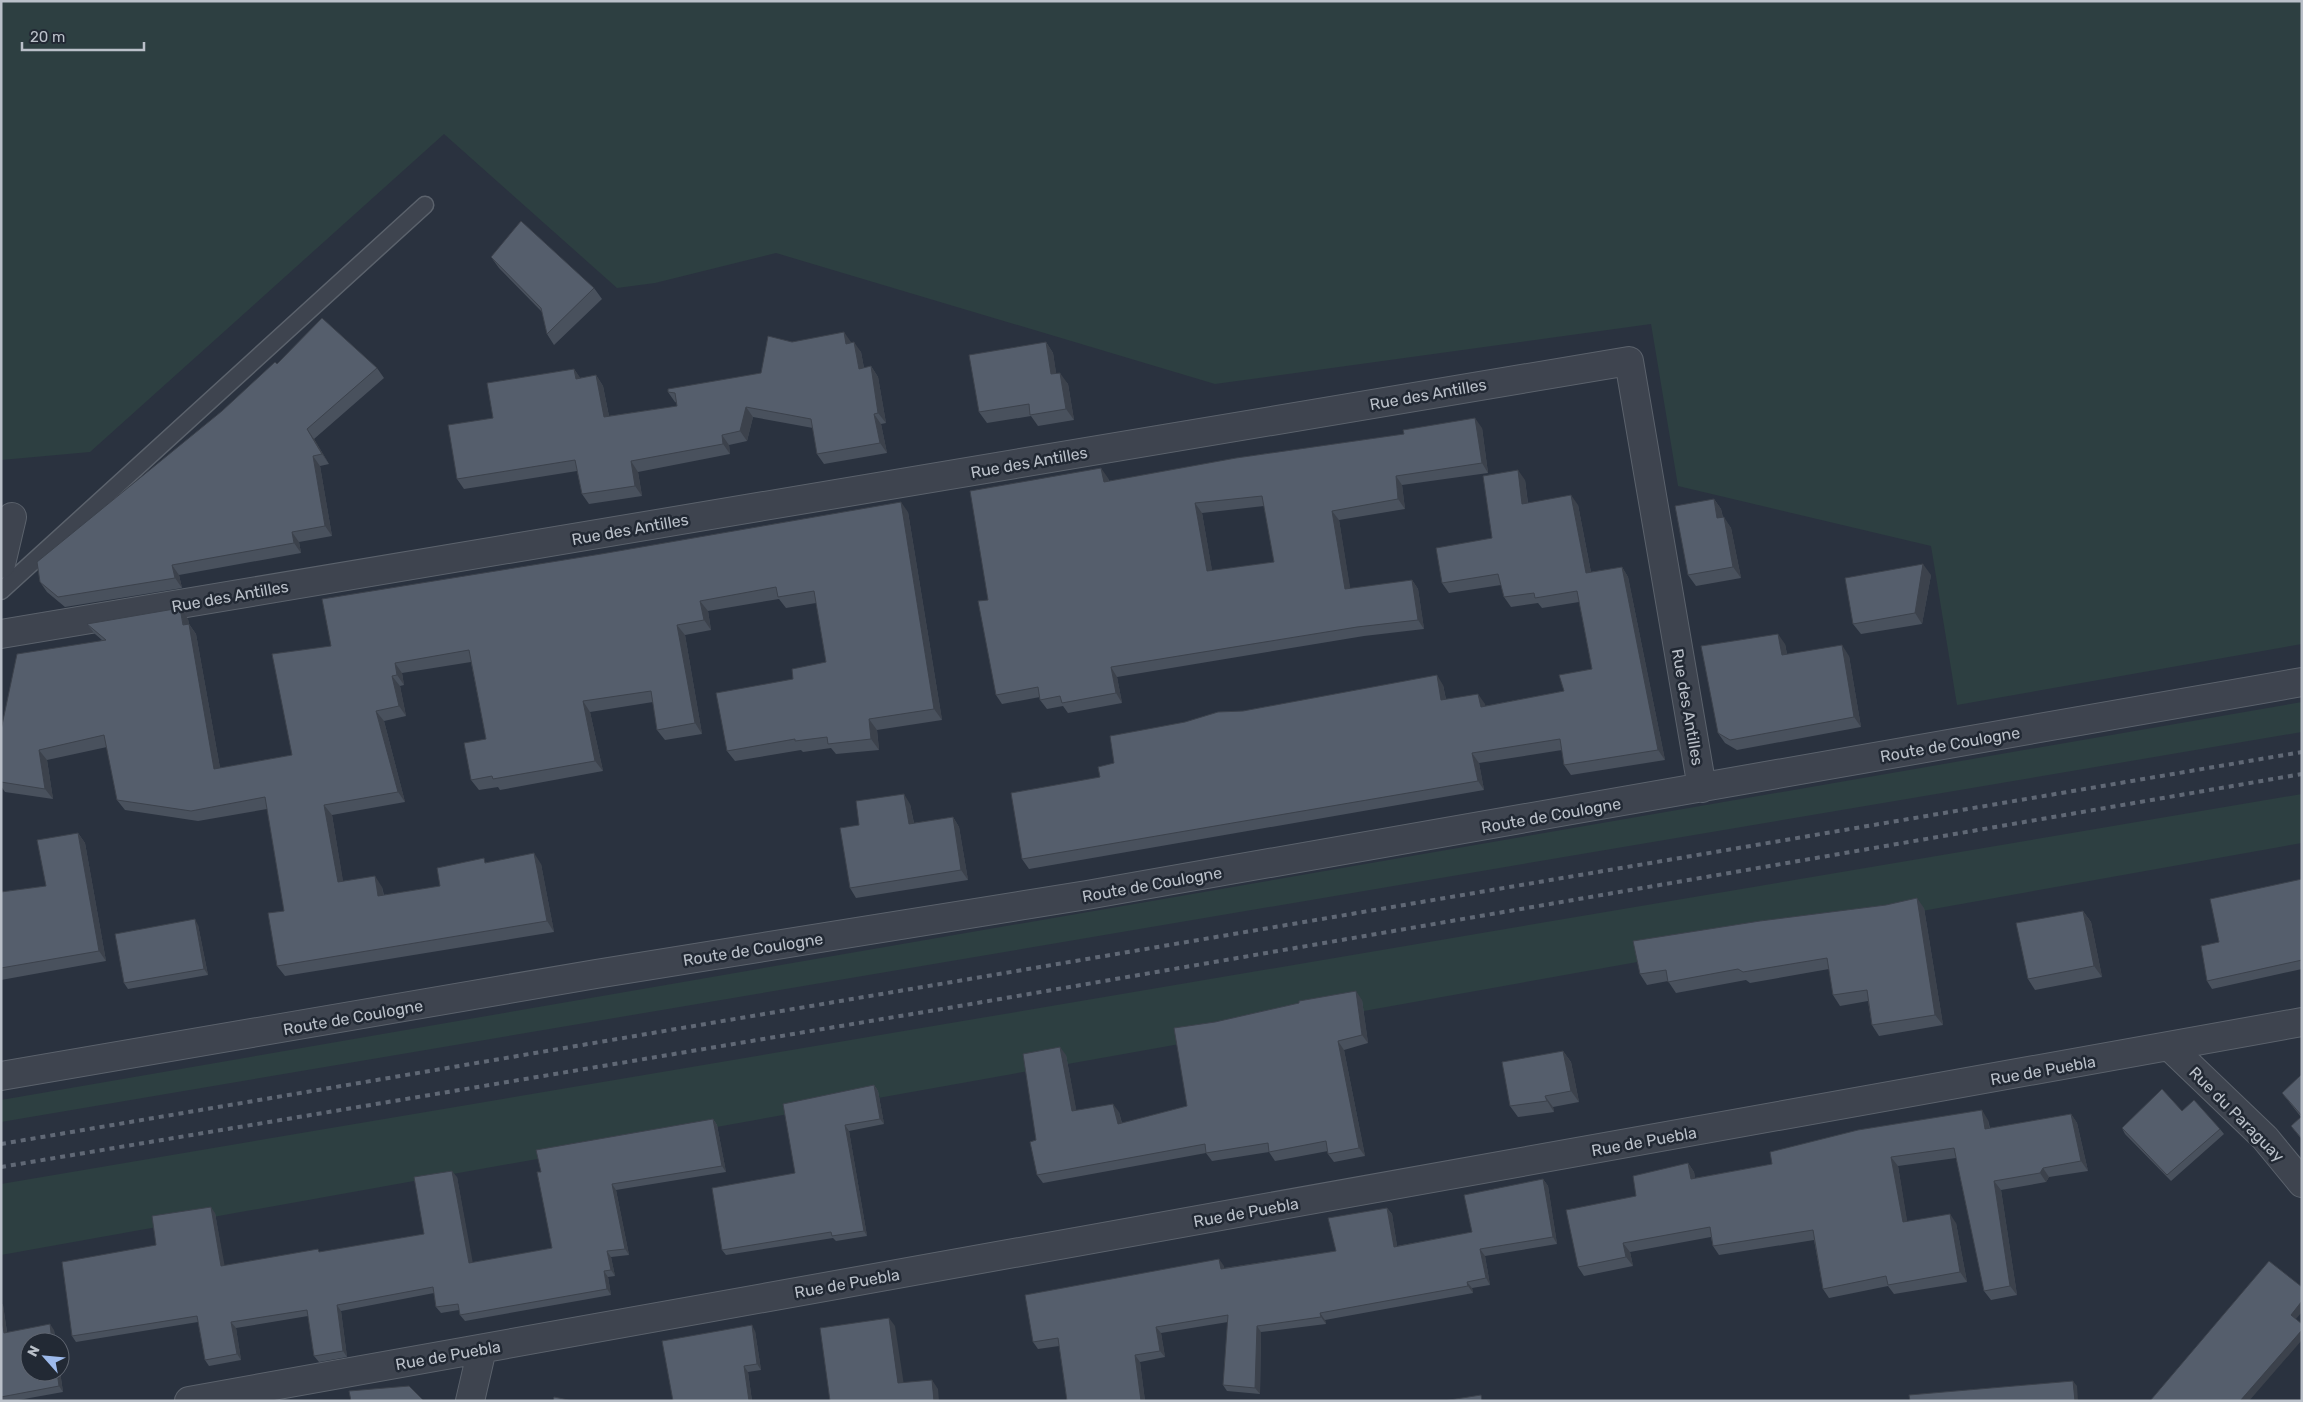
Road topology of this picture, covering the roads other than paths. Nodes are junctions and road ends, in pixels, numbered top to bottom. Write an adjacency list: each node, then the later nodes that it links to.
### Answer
1 (426, 205): 4 (lane)
2 (12, 517): 3 (street)
3 (1, 564)
4 (1, 591)
5 (1, 634): 7 (street, Rue des Antilles)
6 (2302, 682): 7 (street, Route de Coulogne)
7 (1702, 788): 10 (street, Route de Coulogne)
8 (2302, 1022): 9 (street, Rue de Puebla)
9 (2170, 1047): 11 (street, Rue du Paraguay); 12 (street, Rue de Puebla)
10 (1, 1076)
11 (2302, 1182)
12 (482, 1349): 13 (street, Rue de Puebla); 14 (street)
13 (189, 1401)
14 (470, 1401)

